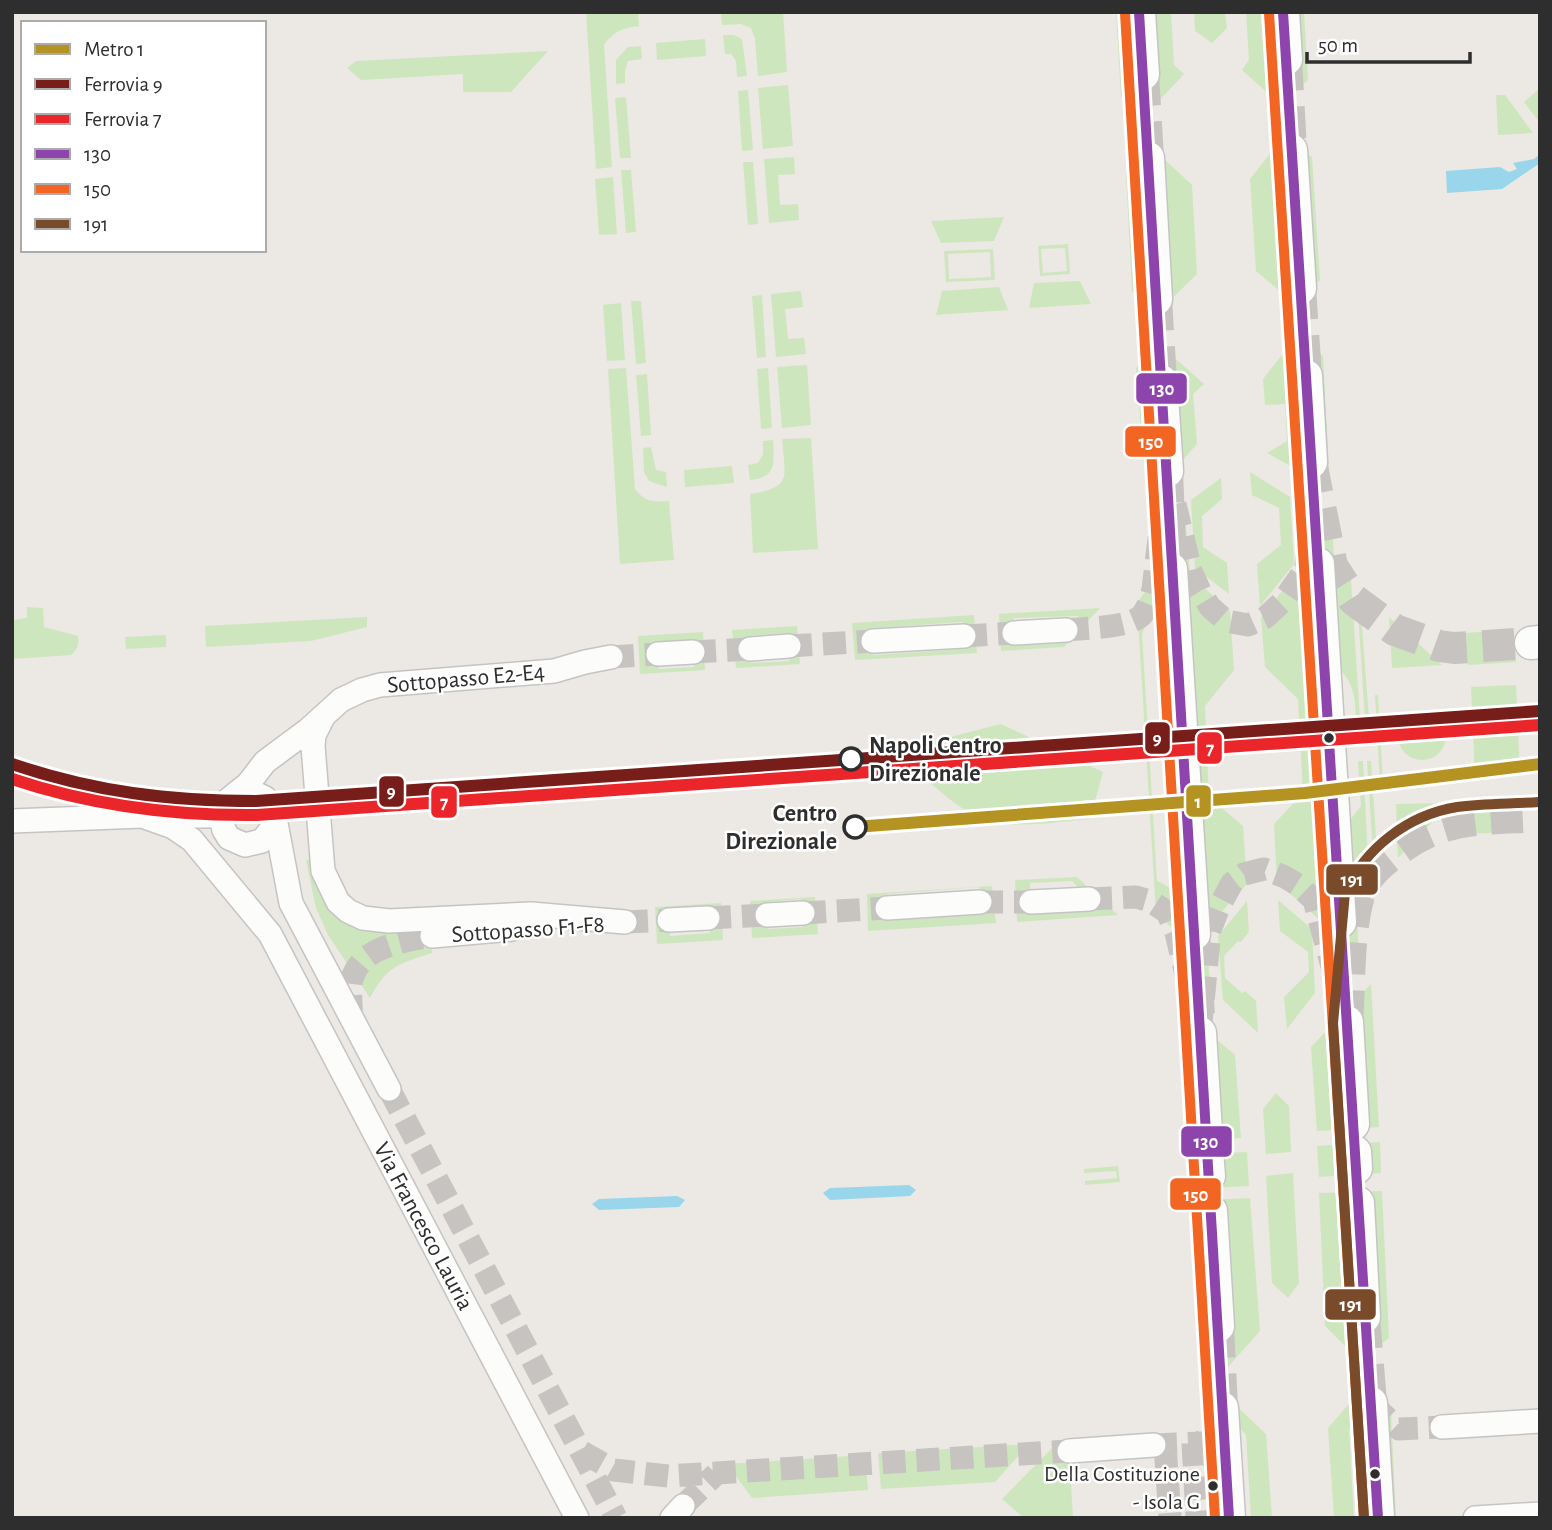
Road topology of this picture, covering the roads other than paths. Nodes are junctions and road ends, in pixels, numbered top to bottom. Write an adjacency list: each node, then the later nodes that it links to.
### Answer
1 (1139, 12): 4 (main road)
2 (1283, 12): 3 (main road)
3 (1286, 59)
4 (1143, 74)
5 (1291, 150): 7 (main road)
6 (1148, 159): 8 (main road)
7 (1300, 288)
8 (1156, 299)
9 (1306, 376): 11 (main road)
10 (1161, 381): 12 (main road)
11 (1311, 462)
12 (1167, 471)
13 (1318, 564): 40 (main road)
14 (1171, 569): 41 (main road)
15 (1066, 630): 16 (street)
16 (1014, 633)
17 (964, 636): 18 (street)
18 (873, 641)
19 (789, 646): 20 (street)
20 (750, 649)
21 (693, 652): 22 (street)
22 (658, 654)
23 (611, 657): 24 (street, Sottopasso E2-E4)
24 (326, 712): 25 (street, Sottopasso E2-E4); 42 (street, Sottopasso F1-F8)
25 (265, 762): 26 (street, Sottopasso E2-E4); 27 (street)
26 (236, 794): 27 (street); 30 (street)
27 (274, 814): 30 (street); 45 (street)
28 (142, 816): 29 (street); 30 (street); 31 (street, Via Francesco Lauria)
29 (12, 821)
30 (222, 823): 31 (street)
31 (226, 881): 59 (street, Via Francesco Lauria)
32 (1089, 899): 34 (street)
33 (980, 902): 35 (street)
34 (1031, 902)
35 (887, 908)
36 (803, 913): 37 (street)
37 (767, 915)
38 (708, 918): 39 (street)
39 (669, 920)
40 (1340, 922)
41 (1194, 934)
42 (432, 936)
43 (1347, 1022): 46 (main road)
44 (1200, 1033): 47 (main road)
45 (389, 1089)
46 (1354, 1148)
47 (1208, 1157)
48 (1358, 1203): 50 (main road)
49 (1211, 1211): 51 (main road)
50 (1364, 1317)
51 (1217, 1326)
52 (1371, 1403): 61 (main road)
53 (1222, 1408): 60 (main road)
54 (1540, 1422): 55 (street)
55 (1442, 1427)
56 (1154, 1445): 57 (street)
57 (1069, 1451)
58 (1540, 1514): 62 (street)
59 (578, 1518)
60 (1229, 1518)
61 (1378, 1518)
62 (1475, 1518)

